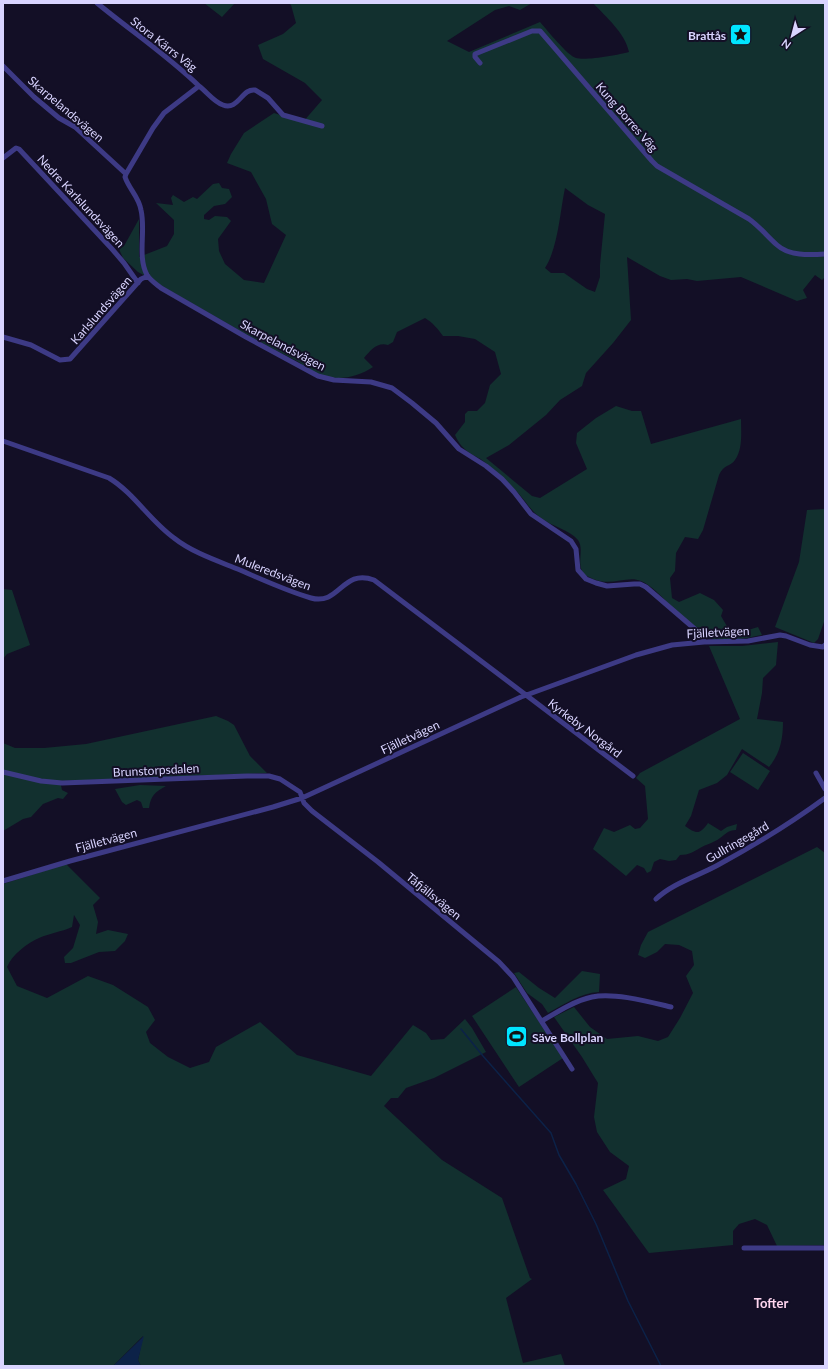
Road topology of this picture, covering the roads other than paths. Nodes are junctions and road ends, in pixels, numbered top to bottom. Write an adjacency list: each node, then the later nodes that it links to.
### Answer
1 (97, 3): 4 (street, Stora Kärrs Väg)
2 (480, 63): 8 (street, Kung Borres Väg)
3 (3, 66): 7 (street, Skarpelandsvägen)
4 (199, 86): 5 (street, Stora Kärrs Väg); 7 (street)
5 (322, 126)
6 (3, 158): 10 (street, Nedre Karlslundsvägen)
7 (126, 174): 9 (street, Skarpelandsvägen)
8 (825, 254)
9 (148, 276): 10 (street, Karlslundsvägen); 13 (street, Skarpelandsvägen)
10 (138, 282): 11 (street, Karlslundsvägen)
11 (3, 337)
12 (3, 441): 15 (street, Muleredsvägen)
13 (704, 642): 14 (street, Fjälletvägen); 15 (street, Fjälletvägen)
14 (824, 646)
15 (526, 695): 18 (street, Kyrkeby Norgård); 20 (street, Fjälletvägen)
16 (3, 772): 20 (street, Brunstorpsdalen)
17 (816, 773): 19 (street)
18 (633, 776)
19 (825, 789)
20 (302, 798): 22 (street, Fjälletvägen); 25 (street, Tåfjällsvägen)
21 (825, 798): 23 (street, Gullringegård)
22 (3, 881)
23 (656, 899)
24 (671, 1007): 25 (street)
25 (542, 1021): 26 (street, Tåfjällsvägen)
26 (572, 1069)
27 (744, 1248): 28 (street)
28 (825, 1248)

